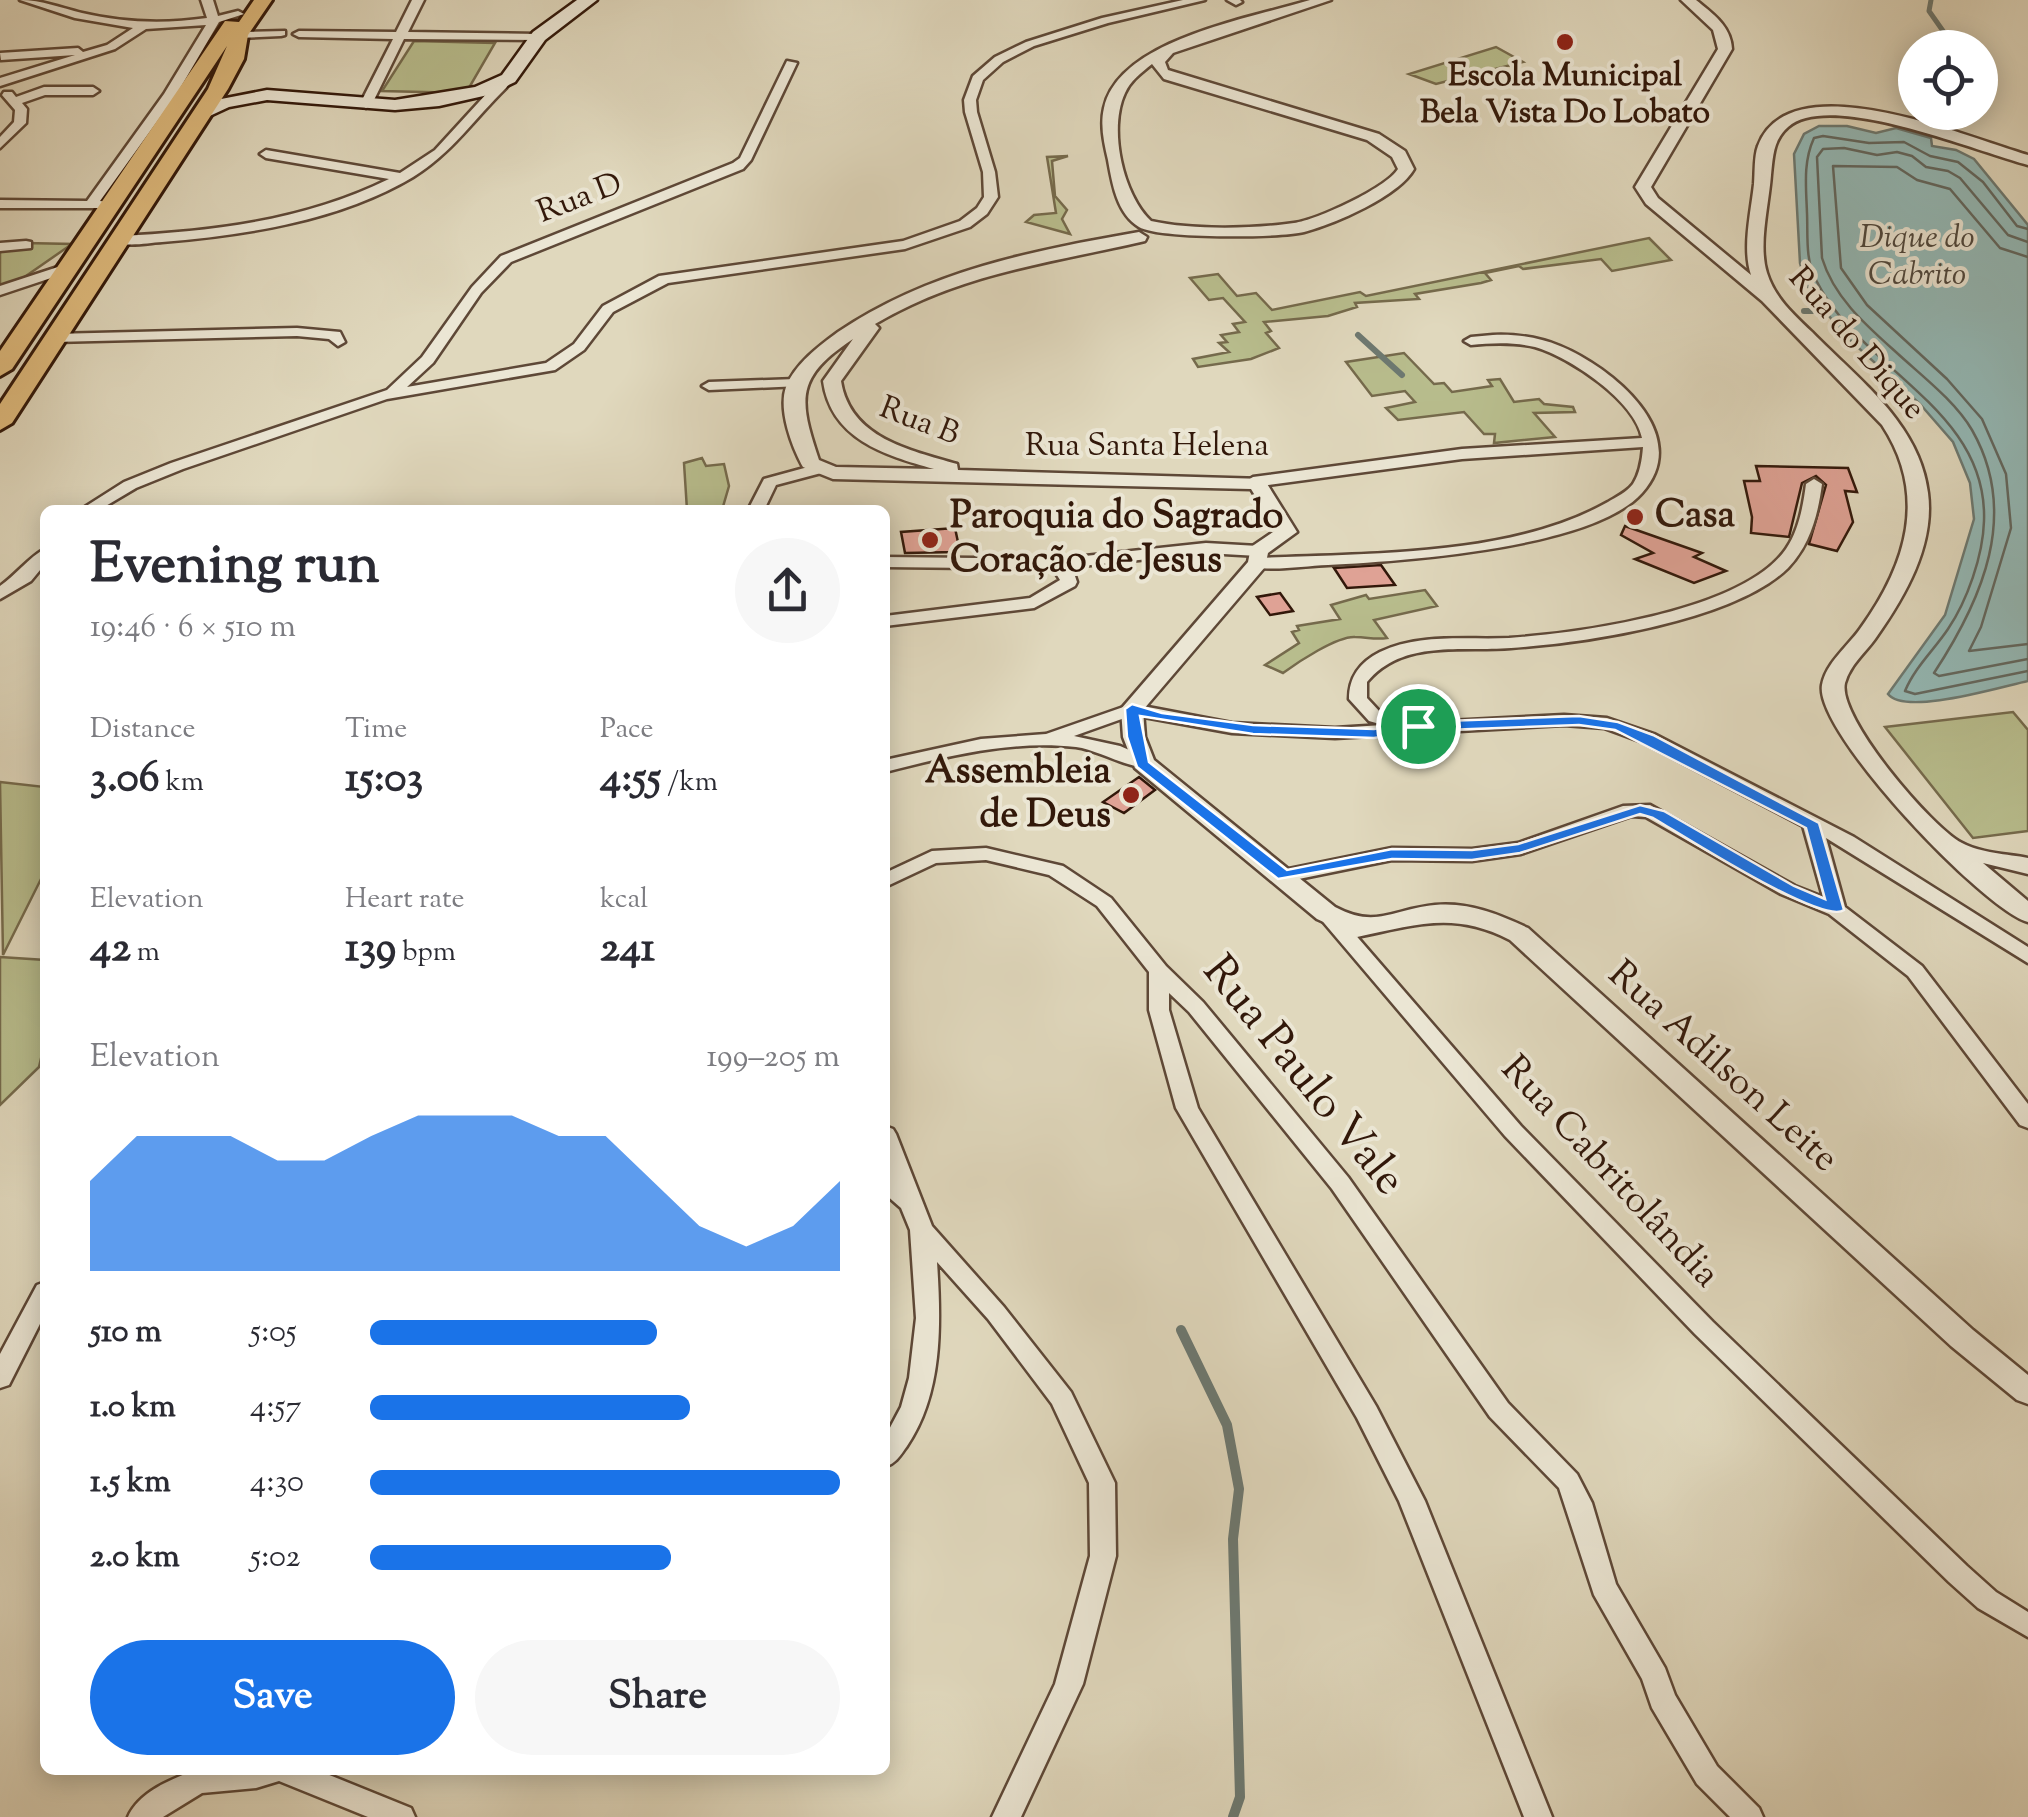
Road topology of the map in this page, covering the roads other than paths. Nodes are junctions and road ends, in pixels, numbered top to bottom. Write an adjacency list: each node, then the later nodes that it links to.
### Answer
1 (26, 0): 13 (street)
2 (207, 0): 12 (street)
3 (263, 0): 11 (main road)
4 (418, 0): 17 (street)
5 (590, 0): 18 (main road)
6 (1199, 0): 61 (street)
7 (1324, 0): 10 (street)
8 (1688, 0): 47 (street)
9 (1235, 1): 14 (street)
10 (1302, 3): 14 (street)
11 (242, 16): 12 (street); 15 (street); 22 (main road); 27 (main road)
12 (214, 22): 13 (street); 39 (street)
13 (141, 28): 20 (street)
14 (1230, 28): 19 (street)
15 (281, 33)
16 (299, 34): 17 (street)
17 (401, 35): 18 (street); 33 (street)
18 (538, 36): 26 (main road)
19 (1170, 48): 40 (street); 42 (street, Rua B)
20 (100, 51): 21 (street); 24 (street)
21 (1, 56)
22 (234, 59): 25 (main road); 30 (main road)
23 (791, 62): 61 (street, Rua D)
24 (0, 82)
25 (252, 82): 30 (main road); 31 (main road)
26 (502, 86): 33 (main road); 37 (street)
27 (189, 89): 30 (main road); 39 (main road)
28 (93, 91): 32 (street)
29 (0, 92): 32 (street)
30 (226, 92): 31 (main road); 43 (main road)
31 (295, 94): 33 (main road)
32 (16, 101): 34 (street)
33 (366, 104)
34 (0, 144)
35 (266, 154): 37 (street)
36 (2028, 160): 48 (street, Rua do Dique)
37 (398, 177): 43 (street)
38 (0, 204): 39 (street)
39 (101, 205): 49 (main road)
40 (1128, 211): 41 (street); 42 (street)
41 (1118, 228): 42 (street); 44 (street)
42 (1144, 231): 44 (street, Rua B)
43 (117, 240): 53 (main road)
44 (1100, 244): 52 (street, Rua B)
45 (26, 245): 46 (street)
46 (0, 247)
47 (1715, 252): 48 (street); 51 (street)
48 (1756, 252): 51 (street, Rua do Dique)
49 (67, 268): 50 (street); 58 (main road)
50 (0, 290)
51 (1770, 300): 82 (street, Rua do Dique)
52 (884, 314): 56 (street, Rua B); 57 (street, Rua B)
53 (54, 338): 55 (street); 62 (main road)
54 (1471, 341): 63 (street)
55 (338, 342)
56 (816, 358): 57 (street); 59 (street, Rua B)
57 (843, 362): 65 (street, Rua B)
58 (0, 369)
59 (796, 383): 60 (street); 64 (street)
60 (708, 386)
61 (384, 396): 68 (street)
62 (0, 423)
63 (1650, 442): 66 (street, Rua Santa Helena); 70 (street)
64 (819, 469): 65 (street, Rua Santa Helena); 69 (street, Rua Santa Helena)
65 (983, 477): 66 (street, Rua Santa Helena)
66 (1253, 482): 70 (street)
67 (1814, 484): 77 (street)
68 (96, 505)
69 (758, 505)
70 (1258, 557): 73 (street); 76 (street)
71 (40, 559): 74 (street)
72 (890, 562): 73 (street)
73 (1057, 564): 75 (street)
74 (0, 594)
75 (890, 620)
76 (1132, 709): 77 (street); 78 (street); 79 (street)
77 (1418, 726): 81 (street)
78 (1049, 739): 79 (street); 80 (street)
79 (1142, 764): 84 (street, Rua Cabritolândia)
80 (890, 765)
81 (1813, 826): 87 (street); 90 (street)
82 (1944, 845): 83 (street); 86 (street)
83 (2028, 867): 86 (street)
84 (1284, 876): 87 (street); 88 (street, Rua Cabritolândia)
85 (890, 877): 91 (street)
86 (2003, 895): 89 (street)
87 (1836, 910): 92 (street)
88 (1326, 913): 99 (street, Rua Adilson Leite); 101 (street, Rua Cabritolândia)
89 (2028, 914)
90 (2028, 956)
91 (1158, 970): 107 (street, Rua Paulo Vale); 108 (street, Rua Paulo Vale)
92 (2028, 1120)
93 (890, 1148): 95 (street)
94 (890, 1185): 95 (street)
95 (910, 1203): 96 (street)
96 (922, 1230): 100 (street); 106 (street)
97 (40, 1300): 98 (street)
98 (0, 1378)
99 (2028, 1392)
100 (890, 1451)
101 (2028, 1626)
102 (258, 1775): 104 (street)
103 (297, 1775): 105 (street)
104 (142, 1817)
105 (401, 1817)
106 (1006, 1817)
107 (1538, 1817)
108 (1749, 1817)

